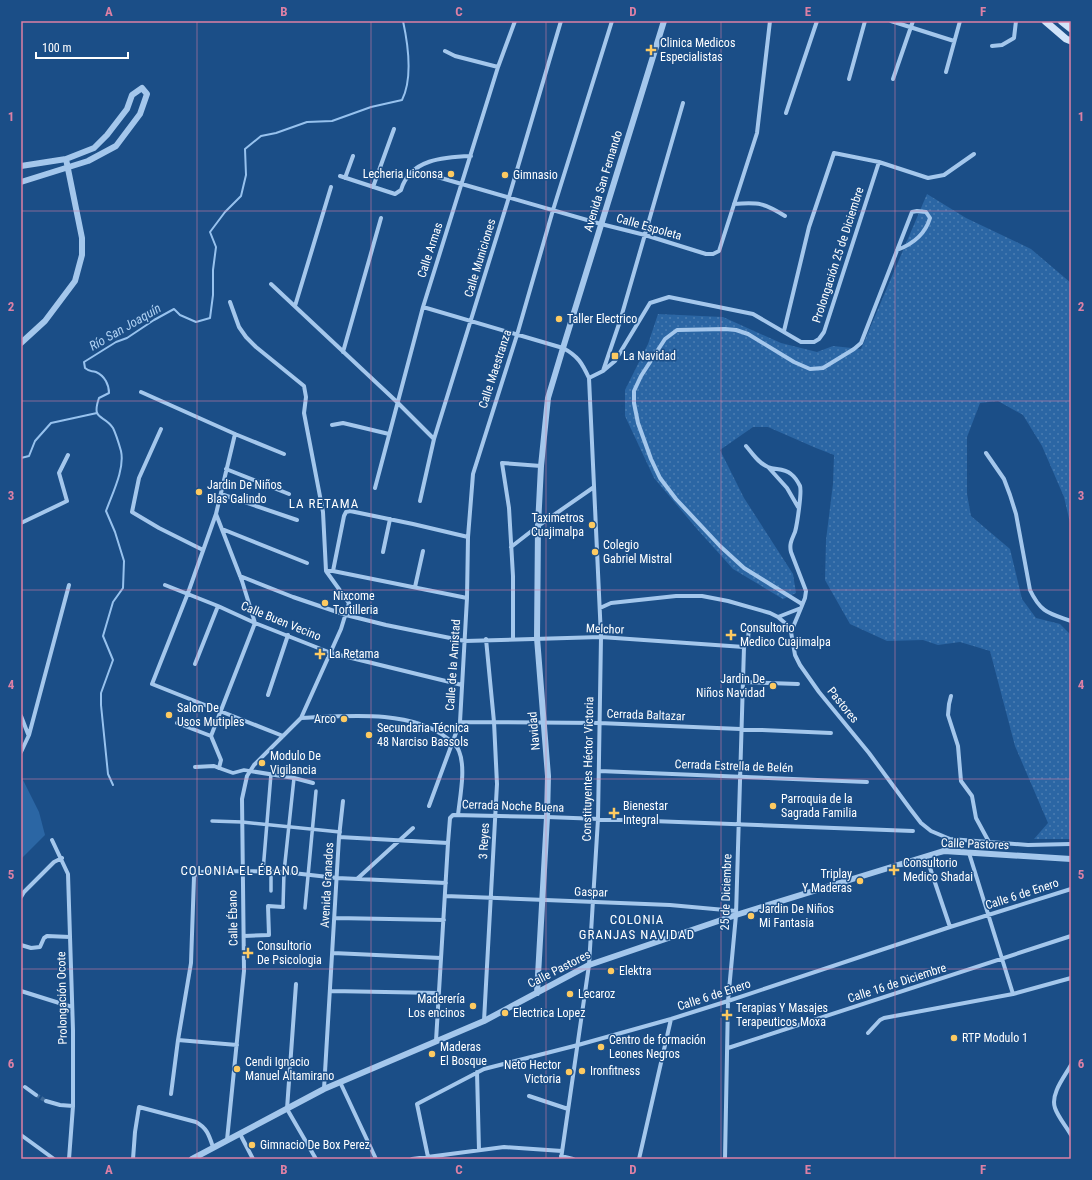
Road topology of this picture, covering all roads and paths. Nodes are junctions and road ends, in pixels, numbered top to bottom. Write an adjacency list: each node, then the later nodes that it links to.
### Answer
1 (515, 21): 20 (street, Calle Armas)
2 (561, 21): 41 (street, Calle Municiones)
3 (612, 21): 43 (street, Calle Maestranza)
4 (664, 21): 46 (street, Avenida San Fernando)
5 (770, 21): 42 (street)
6 (817, 21): 25 (street)
7 (865, 21): 22 (street)
8 (891, 21): 14 (street)
9 (913, 21): 14 (street)
10 (960, 21): 16 (street)
11 (1016, 21): 18 (street)
12 (1045, 21): 17 (main road)
13 (1061, 21): 15 (main road)
14 (911, 27): 16 (street); 23 (street)
15 (1071, 29)
16 (954, 41): 21 (street)
17 (1071, 41)
18 (992, 46)
19 (445, 51): 20 (street)
20 (498, 67): 29 (street, Calle Armas)
21 (946, 72)
22 (849, 79)
23 (893, 79)
24 (683, 103): 47 (street)
25 (786, 113)
26 (394, 129): 40 (street)
27 (974, 154): 31 (street)
28 (353, 156): 36 (street)
29 (471, 156): 38 (street, Calle Armas); 40 (street)
30 (66, 159): 32 (street); 33 (street); 33 (street)
31 (879, 162): 54 (street, Prolongación 25 de Diciembre); 54 (street)
32 (21, 166)
33 (68, 168): 37 (street); 56 (street)
34 (340, 176): 36 (street)
35 (434, 176): 38 (street, Calle Espoleta)
36 (345, 178): 40 (street)
37 (21, 182)
38 (462, 183): 41 (street, Calle Espoleta); 52 (street, Calle Armas)
39 (331, 187): 51 (street)
40 (373, 187)
41 (509, 197): 43 (street, Calle Espoleta); 53 (street, Calle Municiones)
42 (734, 204): 44 (street); 47 (street, Calle Espoleta)
43 (553, 210): 46 (street, Calle Espoleta); 55 (street, Calle Maestranza)
44 (785, 216)
45 (381, 218): 58 (street)
46 (601, 224): 47 (street, Calle Espoleta); 57 (street, Avenida San Fernando)
47 (645, 235): 59 (street)
48 (897, 250): 48 (street); 102 (street)
49 (271, 284): 51 (street)
50 (230, 302): 93 (street)
51 (295, 306): 58 (street)
52 (423, 307): 53 (street); 62 (street, Calle Armas)
53 (471, 321): 55 (street); 67 (street, Calle Municiones)
54 (784, 331): 59 (street, Prolongación 25 de Diciembre)
55 (517, 335): 57 (street); 87 (street, Calle Maestranza)
56 (21, 342)
57 (563, 348): 60 (street); 72 (street, Avenida San Fernando)
58 (343, 352): 62 (street)
59 (603, 371): 60 (street, Prolongación 25 de Diciembre)
60 (589, 378): 75 (street, Constituyentes Héctor Victoria)
61 (141, 392): 65 (street)
62 (397, 402): 66 (street, Calle Armas); 67 (street)
63 (332, 425): 66 (street)
64 (160, 429): 89 (street)
65 (235, 434): 70 (street); 74 (street)
66 (389, 434): 76 (street, Calle Armas)
67 (434, 439): 79 (street, Calle Municiones)
68 (746, 446): 73 (street)
69 (986, 453): 106 (street)
70 (284, 454)
71 (68, 455): 84 (street)
72 (541, 466): 85 (street, Navidad); 88 (street)
73 (769, 468): 80 (street); 80 (street)
74 (226, 469): 77 (street); 78 (street)
75 (594, 487): 85 (street); 103 (street, Constituyentes Héctor Victoria)
76 (375, 488)
77 (221, 494): 81 (street); 83 (street)
78 (289, 494)
79 (420, 501)
80 (798, 508): 102 (street)
81 (216, 514): 86 (street); 89 (street)
82 (390, 519): 87 (street); 91 (street); 94 (street)
83 (297, 520)
84 (21, 523)
85 (538, 526): 88 (street); 111 (street, Navidad)
86 (222, 529): 92 (street); 95 (street)
87 (468, 537): 100 (street, Calle de la Amistad)
88 (511, 547): 114 (street)
89 (203, 550): 99 (street)
90 (423, 551): 98 (street)
91 (383, 552)
92 (307, 562)
93 (326, 571): 94 (street); 104 (street)
94 (333, 571): 98 (street)
95 (240, 576): 104 (street, Melchor); 107 (street)
96 (68, 585): 134 (street)
97 (165, 585): 99 (street, Calle Buen Vecino)
98 (415, 587): 100 (street)
99 (188, 593): 101 (street, Calle Buen Vecino); 124 (street)
100 (467, 598): 115 (street, Calle de la Amistad)
101 (218, 606): 107 (street, Calle Buen Vecino); 118 (street)
102 (802, 606): 105 (street); 109 (street)
103 (600, 608): 105 (street); 112 (street, Constituyentes Héctor Victoria)
104 (346, 615): 115 (street, Melchor); 117 (street)
105 (778, 617): 109 (street)
106 (1071, 621)
107 (255, 623): 110 (street, Calle Buen Vecino); 124 (street)
108 (749, 627): 116 (street, 25 de Diciembre)
109 (791, 632): 166 (street, Pastores)
110 (288, 635): 117 (street, Calle Buen Vecino); 122 (street)
111 (537, 638): 112 (street, Melchor); 114 (street, Melchor); 129 (street, Navidad)
112 (601, 638): 116 (street, Melchor); 131 (street, Constituyentes Héctor Victoria)
113 (486, 639): 114 (street, Melchor); 115 (street, Melchor); 128 (street, 3 Reyes)
114 (513, 639)
115 (465, 641): 121 (street, Calle de la Amistad)
116 (744, 647): 119 (street, 25 de Diciembre)
117 (331, 653): 121 (street, Calle Buen Vecino); 126 (street)
118 (196, 664)
119 (743, 682): 120 (street); 132 (street, 25 de Diciembre)
120 (798, 684)
121 (462, 685): 127 (street, Calle de la Amistad)
122 (268, 695)
123 (951, 696): 166 (street)
124 (222, 711): 135 (street); 136 (street)
125 (21, 716): 134 (street)
126 (301, 718): 136 (street, Calle Ébano); 137 (street)
127 (460, 722): 128 (street, Cerrada Baltazar); 137 (street, Calle de la Amistad)
128 (494, 722): 129 (street, Cerrada Baltazar); 152 (street, 3 Reyes)
129 (544, 722): 131 (street, Cerrada Baltazar); 153 (street, Navidad)
130 (177, 723): 135 (street)
131 (599, 723): 132 (street, Cerrada Baltazar); 142 (street, Constituyentes Héctor Victoria)
132 (741, 729): 133 (street, Cerrada Baltazar); 144 (street, 25 de Diciembre)
133 (831, 733)
134 (29, 735): 138 (street)
135 (211, 736): 140 (street)
136 (283, 736): 141 (street, Calle Ébano)
137 (452, 742): 150 (street, Calle de la Amistad); 151 (street)
138 (21, 752)
139 (194, 767): 140 (street)
140 (219, 768): 141 (street)
141 (250, 771): 143 (street); 156 (street, Calle Ébano)
142 (599, 771): 144 (street, Cerrada Estrella de Belén); 154 (street, Constituyentes Héctor Victoria)
143 (271, 774): 145 (street); 157 (street)
144 (740, 776): 146 (street, Cerrada Estrella de Belén); 158 (street, 25 de Diciembre)
145 (294, 778): 147 (street); 159 (street)
146 (867, 782)
147 (312, 783)
148 (316, 791): 161 (street)
149 (343, 801): 163 (street, Avenida Granados)
150 (429, 806)
151 (458, 815): 152 (street, Cerrada Noche Buena); 167 (street, Cerrada Noche Buena)
152 (495, 816): 153 (street, Cerrada Noche Buena); 185 (street, 3 Reyes)
153 (547, 817): 154 (street, Cerrada Noche Buena); 186 (street, Navidad)
154 (598, 819): 158 (street, Cerrada Noche Buena); 187 (street, Constituyentes Héctor Victoria)
155 (212, 821): 156 (street)
156 (242, 822): 157 (street); 173 (street, Calle Ébano)
157 (267, 825): 159 (street); 174 (street)
158 (738, 825): 162 (street, Cerrada Noche Buena); 190 (street, 25 de Diciembre)
159 (289, 827): 161 (street); 176 (street)
160 (413, 828): 165 (street)
161 (313, 830): 163 (street); 177 (street)
162 (913, 831)
163 (339, 835): 165 (street); 178 (street, Avenida Granados)
164 (52, 840): 171 (street, Prolongación Ocote)
165 (399, 840): 167 (street); 179 (street)
166 (989, 842): 168 (street, Pastores)
167 (448, 843): 180 (street)
168 (1071, 844)
169 (968, 853): 170 (street, Calle Pastores); 172 (street, Calle Pastores); 191 (street)
170 (926, 856): 190 (street, Calle Pastores); 194 (street)
171 (62, 858): 184 (street); 197 (street, Prolongación Ocote)
172 (1071, 860)
173 (242, 871): 174 (street); 195 (street, Calle Ébano); 215 (street)
174 (263, 871): 175 (street)
175 (271, 872): 176 (street); 182 (street)
176 (284, 872): 177 (street); 188 (street)
177 (309, 875): 178 (street); 189 (street)
178 (337, 878): 179 (street); 192 (street, Avenida Granados)
179 (357, 879): 180 (street)
180 (446, 884): 183 (street)
181 (1071, 889): 191 (street, Calle 6 de Enero)
182 (271, 891)
183 (445, 896): 185 (street, Gaspar); 193 (street)
184 (21, 897)
185 (491, 897): 186 (street, Gaspar); 213 (street, 3 Reyes)
186 (542, 900): 187 (street, Gaspar); 208 (street, Navidad)
187 (592, 903): 190 (street, Gaspar); 202 (street, Constituyentes Héctor Victoria)
188 (283, 907): 195 (street)
189 (306, 908)
190 (736, 913): 202 (street, Calle Pastores); 210 (street, 25 de Diciembre)
191 (989, 915): 194 (street, Calle 6 de Enero); 201 (street)
192 (335, 918): 193 (street); 199 (street, Avenida Granados)
193 (444, 920): 200 (street)
194 (950, 927): 210 (street, Calle 6 de Enero)
195 (244, 936): 217 (street, Calle Ébano)
196 (1071, 936): 201 (street, Calle 16 de Diciembre)
197 (70, 937): 198 (street); 211 (street, Prolongación Ocote)
198 (21, 945)
199 (333, 953): 200 (street); 206 (street, Avenida Granados)
200 (441, 958): 207 (street)
201 (1002, 959): 209 (street); 219 (street, Calle 16 de Diciembre)
202 (589, 965): 208 (street, Calle Pastores); 218 (street, Constituyentes Héctor Victoria)
203 (1071, 978): 209 (street)
204 (296, 984): 230 (street)
205 (21, 991): 211 (street)
206 (331, 991): 207 (street); 224 (street, Avenida Granados)
207 (439, 993): 216 (street)
208 (537, 993): 213 (street, Calle Pastores)
209 (1013, 994): 214 (street)
210 (728, 1001): 212 (street, Calle 6 de Enero); 219 (street, 25 de Diciembre)
211 (72, 1008): 229 (street, Prolongación Ocote)
212 (671, 1019): 218 (street, Calle 6 de Enero); 252 (street)
213 (484, 1021): 216 (street, Calle Pastores)
214 (868, 1033)
215 (178, 1040): 217 (street); 226 (street)
216 (436, 1041): 222 (street, Calle Pastores)
217 (237, 1045): 235 (street, Calle Ébano)
218 (578, 1045): 221 (street, Calle 6 de Enero); 231 (street, Constituyentes Héctor Victoria)
219 (728, 1048): 253 (street, 25 de Diciembre)
220 (1071, 1065): 233 (street)
221 (477, 1072): 238 (street); 241 (street, Calle 6 de Enero)
222 (340, 1082): 224 (street, Calle Pastores); 249 (street)
223 (25, 1087): 225 (street)
224 (324, 1089): 230 (street, Calle Pastores)
225 (36, 1094)
226 (171, 1094)
227 (529, 1096): 231 (street)
228 (46, 1101): 229 (street)
229 (73, 1106): 243 (street, Prolongación Ocote)
230 (286, 1109): 232 (street, Calle Pastores); 248 (street)
231 (568, 1109): 240 (street, Constituyentes Héctor Victoria)
232 (240, 1134): 235 (street, Calle Pastores); 247 (street)
233 (1071, 1135)
234 (23, 1136): 236 (street); 242 (street)
235 (227, 1140): 237 (street, Calle Pastores)
236 (21, 1142)
237 (213, 1147): 239 (street, Calle Pastores); 244 (street)
238 (479, 1150): 240 (street); 241 (street)
239 (202, 1152): 245 (street, Calle Pastores); 246 (street)
240 (561, 1155): 251 (street)
241 (428, 1157): 250 (street)
242 (54, 1159)
243 (69, 1159)
244 (133, 1159)
245 (192, 1159)
246 (206, 1159)
247 (253, 1159)
248 (316, 1159)
249 (376, 1159)
250 (412, 1159)
251 (573, 1159)
252 (639, 1159)
253 (725, 1159)

